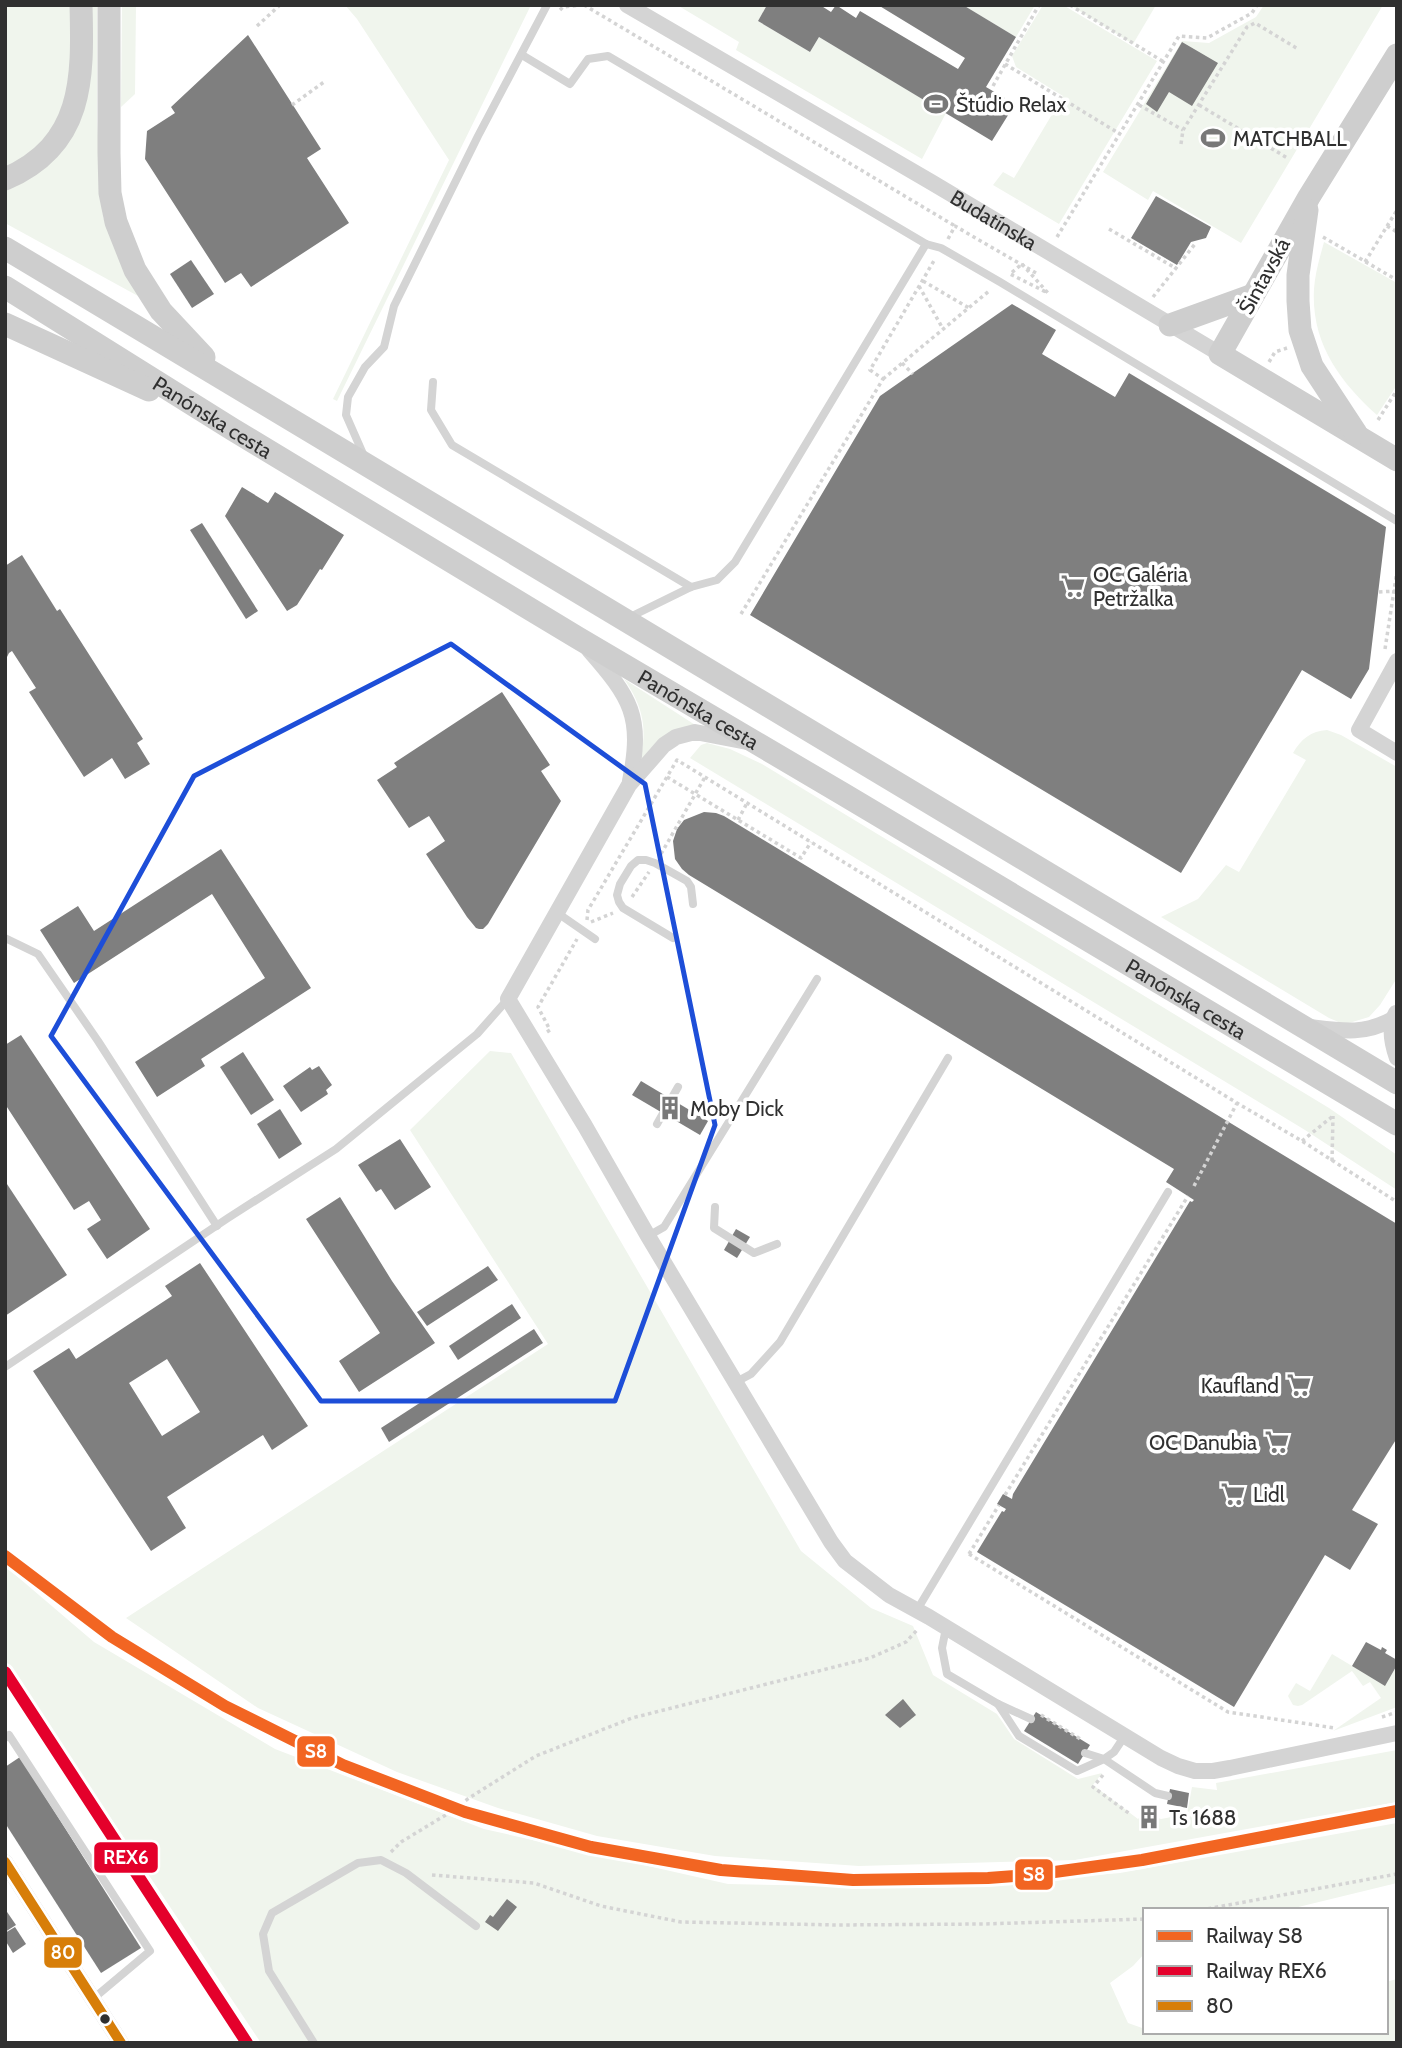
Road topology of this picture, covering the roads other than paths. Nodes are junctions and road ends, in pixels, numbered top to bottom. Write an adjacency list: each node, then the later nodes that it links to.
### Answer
1 (81, 5): 7 (main road)
2 (109, 5): 17 (main road)
3 (547, 5): 5 (lane)
4 (627, 5): 14 (street, Budatínska)
5 (522, 55): 9 (lane); 22 (lane)
6 (1397, 55): 8 (main road, Šintavská)
7 (5, 178)
8 (1309, 197): 12 (main road, Šintavská); 15 (main road, Šintavská)
9 (926, 244): 23 (lane); 24 (lane)
10 (5, 248): 17 (main road, Panónska cesta)
11 (5, 287): 19 (main road, Panónska cesta)
12 (1253, 295): 14 (main road); 16 (main road, Šintavská)
13 (5, 324): 19 (main road)
14 (1170, 325): 16 (street, Budatínska)
15 (1296, 345): 20 (main road, Budatínska)
16 (1220, 354): 20 (main road, Budatínska)
17 (226, 380): 22 (main road, Panónska cesta)
18 (433, 383): 24 (lane)
19 (232, 429): 26 (main road, Panónska cesta)
20 (1358, 437): 21 (main road, Budatínska)
21 (1397, 460)
22 (367, 464): 25 (main road, Panónska cesta)
23 (1397, 521)
24 (691, 587): 25 (lane)
25 (626, 619): 39 (main road, Panónska cesta)
26 (578, 638): 28 (main road, Panónska cesta); 30 (street)
27 (1391, 657): 29 (street)
28 (756, 743): 30 (street); 45 (main road, Panónska cesta)
29 (1397, 752)
30 (629, 785): 32 (street)
31 (693, 904): 34 (lane)
32 (556, 912): 35 (lane); 37 (street)
33 (5, 938): 48 (lane)
34 (673, 938)
35 (594, 939)
36 (817, 979): 49 (lane)
37 (508, 999): 48 (lane); 49 (street)
38 (1395, 1015): 39 (street); 41 (street)
39 (1302, 1026): 42 (main road, Panónska cesta)
40 (948, 1058): 52 (lane)
41 (1397, 1058)
42 (1397, 1083)
43 (678, 1087): 44 (lane)
44 (657, 1124)
45 (1393, 1124)
46 (1168, 1192): 53 (lane)
47 (715, 1206): 50 (lane)
48 (217, 1226): 51 (lane)
49 (648, 1237): 52 (street)
50 (776, 1244)
51 (5, 1367)
52 (736, 1382): 53 (street)
53 (923, 1614): 54 (street)
54 (946, 1628): 55 (lane); 58 (street)
55 (998, 1704): 56 (lane); 61 (lane)
56 (1031, 1719)
57 (1397, 1733): 58 (street)
58 (1124, 1737): 61 (lane)
59 (5, 1738): 65 (lane)
60 (1085, 1753): 61 (lane)
61 (1104, 1759): 62 (lane)
62 (1168, 1797)
63 (5, 1862): 65 (street)
64 (476, 1926): 67 (lane)
65 (94, 1998): 66 (street)
66 (121, 2043)
67 (314, 2043)

